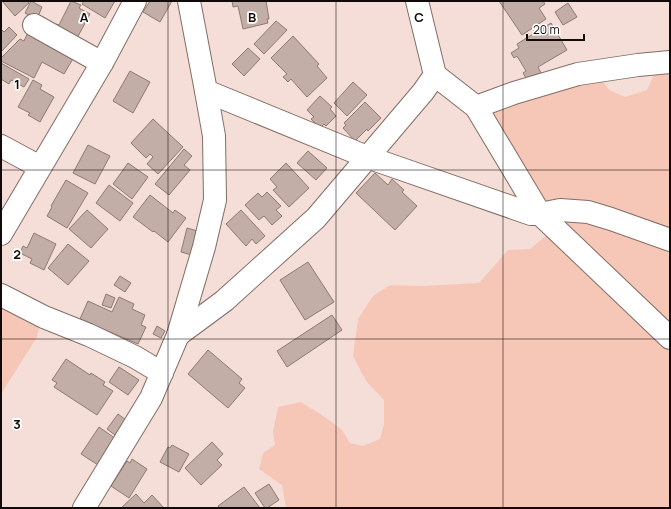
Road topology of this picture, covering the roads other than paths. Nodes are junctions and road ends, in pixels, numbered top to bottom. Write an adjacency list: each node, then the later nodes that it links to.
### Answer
1 (135, 1): 6 (street)
2 (189, 1): 8 (street)
3 (417, 1): 7 (street)
4 (34, 25): 6 (street)
5 (670, 62): 9 (street)
6 (102, 63): 12 (street)
7 (435, 75): 9 (street); 11 (street)
8 (206, 91): 11 (street); 17 (street)
9 (476, 107): 13 (street)
10 (1, 146): 12 (street)
11 (367, 157): 13 (street); 17 (street)
12 (40, 167): 14 (street)
13 (540, 214): 15 (street); 18 (street)
14 (1, 234)
15 (670, 240)
16 (1, 295): 19 (street)
17 (178, 335): 19 (street)
18 (670, 338)
19 (162, 373): 20 (street)
20 (84, 508)

